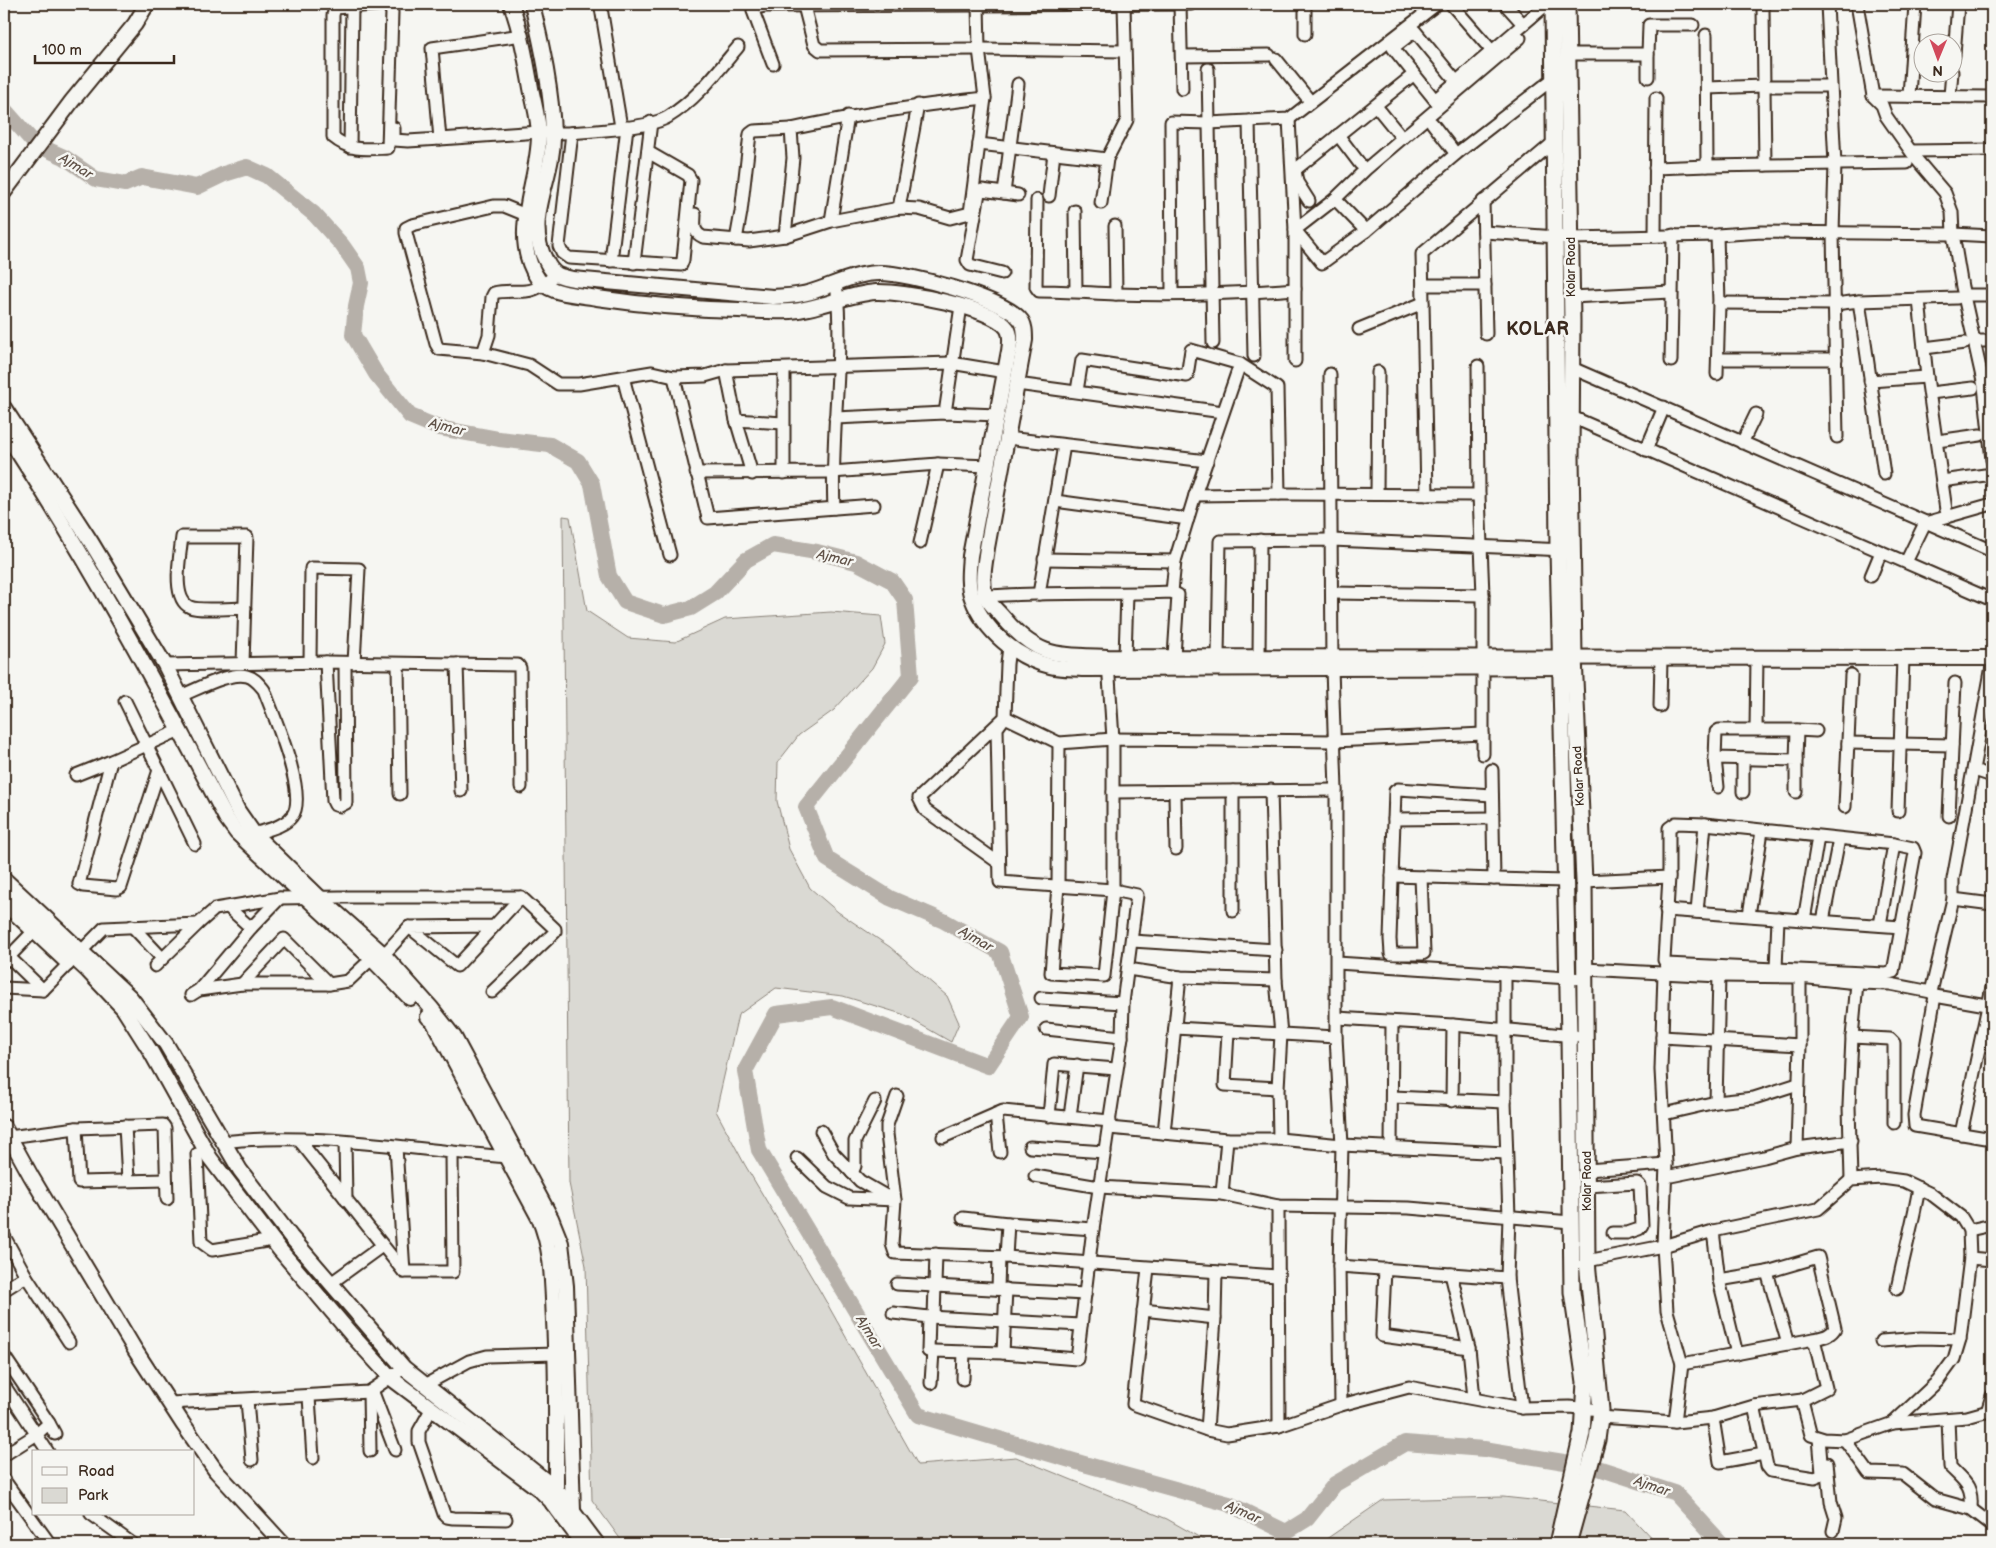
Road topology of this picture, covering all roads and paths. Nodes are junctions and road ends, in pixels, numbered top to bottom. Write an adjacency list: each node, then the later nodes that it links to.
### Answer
1 (387, 4): 22 (street); 76 (street)
2 (511, 4): 30 (street)
3 (532, 4): 69 (street)
4 (978, 4): 5 (street); 21 (street); 34 (street)
5 (1070, 4): 6 (street)
6 (1124, 4): 7 (street); 35 (street)
7 (1180, 4): 8 (street); 39 (street)
8 (1191, 4)
9 (1305, 4): 28 (street)
10 (1437, 4): 58 (street)
11 (1451, 4): 36 (street)
12 (1505, 4): 25 (street)
13 (1547, 4): 25 (street)
14 (1552, 4): 44 (main road, Kolar Road)
15 (1567, 4): 37 (main road, Kolar Road)
16 (1827, 4): 49 (street)
17 (1857, 4): 52 (street)
18 (1915, 4): 53 (street)
19 (1958, 4): 27 (street)
20 (148, 6): 90 (street)
21 (804, 6): 34 (street); 40 (street)
22 (352, 7): 76 (street); 76 (street)
23 (601, 8): 67 (street)
24 (1763, 8): 48 (street)
25 (1523, 24): 36 (street)
26 (1693, 25): 38 (street)
27 (1956, 32)
28 (1305, 34)
29 (396, 35): 73 (street)
30 (522, 35): 69 (street); 73 (street)
31 (1706, 35): 50 (street)
32 (1520, 38): 94 (street)
33 (738, 47): 63 (street)
34 (979, 49): 35 (street); 56 (street)
35 (1124, 51): 83 (street)
36 (1492, 51): 45 (street)
37 (1568, 54): 38 (street); 116 (main road, Kolar Road)
38 (1648, 54): 43 (street)
39 (1182, 56): 51 (street); 58 (street)
40 (773, 64)
41 (1208, 69): 65 (street)
42 (1413, 75): 45 (street); 45 (street); 60 (street)
43 (1648, 77)
44 (1554, 78): 74 (main road, Kolar Road); 82 (street)
45 (1456, 81)
46 (1951, 82): 54 (street)
47 (1018, 84): 77 (street)
48 (1764, 86): 49 (street); 50 (street); 87 (street)
49 (1830, 86): 86 (street)
50 (1707, 88): 88 (street)
51 (1182, 89)
52 (1873, 96): 53 (street); 79 (street)
53 (1909, 96): 54 (street)
54 (1950, 96): 55 (street)
55 (1992, 97)
56 (985, 98): 59 (street); 75 (street)
57 (1656, 98): 89 (street)
58 (1310, 101): 62 (street)
59 (918, 105): 61 (street); 99 (street)
60 (1376, 106): 71 (street); 72 (street)
61 (848, 116): 68 (street); 103 (street)
62 (1289, 119): 64 (street); 105 (street)
63 (651, 122): 67 (street); 80 (street)
64 (1249, 122): 65 (street); 128 (street)
65 (1209, 123): 130 (street); 132 (street)
66 (1432, 123): 82 (street)
67 (624, 127): 70 (street); 118 (street)
68 (791, 129): 111 (street); 117 (street)
69 (546, 133): 70 (street); 73 (street); 100 (street)
70 (572, 133): 118 (street)
71 (1398, 133)
72 (1338, 135): 85 (street); 96 (street)
73 (440, 139)
74 (1554, 142): 97 (street); 112 (main road, Kolar Road)
75 (979, 144): 77 (street); 99 (street)
76 (350, 147)
77 (1010, 148): 81 (street); 91 (street)
78 (1992, 150): 79 (street)
79 (1911, 151): 109 (street)
80 (648, 152): 119 (street); 119 (street)
81 (1054, 153): 83 (street); 93 (street)
82 (1456, 154): 106 (street)
83 (1108, 160): 98 (street)
84 (1907, 163): 86 (street)
85 (1360, 164)
86 (1835, 164): 87 (street); 108 (street)
87 (1765, 165): 88 (street)
88 (1708, 166): 89 (street)
89 (1654, 168): 113 (street)
90 (4, 192)
91 (1004, 193): 92 (street); 120 (street)
92 (1018, 194)
93 (1049, 196)
94 (1335, 199): 105 (street); 106 (street)
95 (1037, 200): 127 (street)
96 (1309, 201)
97 (1483, 201): 107 (street); 124 (street)
98 (1101, 203)
99 (899, 208): 103 (street)
100 (533, 209): 121 (street); 123 (street); 149 (street)
101 (1075, 211): 127 (street)
102 (696, 214): 117 (street)
103 (831, 221): 111 (street)
104 (1115, 226): 131 (street)
105 (1295, 230): 106 (street); 126 (street)
106 (1366, 232)
107 (1484, 232): 112 (street); 125 (street)
108 (1833, 233): 109 (street); 114 (street); 141 (street)
109 (1953, 234): 115 (street); 134 (street)
110 (1673, 235): 113 (street); 114 (street); 129 (street)
111 (785, 236): 117 (street)
112 (1554, 236): 116 (street); 220 (main road, Kolar Road)
113 (1655, 236): 116 (street)
114 (1717, 236): 140 (street)
115 (1992, 236)
116 (1571, 238): 135 (main road, Kolar Road)
117 (736, 240)
118 (612, 261): 119 (street)
119 (634, 263)
120 (1002, 272)
121 (556, 274): 122 (street); 123 (street)
122 (836, 282): 136 (street); 170 (street)
123 (544, 285): 136 (street); 149 (street)
124 (1423, 285): 125 (street); 139 (street)
125 (1485, 285): 144 (street)
126 (1295, 289): 128 (street); 153 (street)
127 (1076, 291): 131 (street)
128 (1254, 292): 130 (street); 150 (street)
129 (1671, 292): 135 (street); 154 (street)
130 (1212, 293): 132 (street); 147 (street)
131 (1116, 294): 132 (street)
132 (1172, 294)
133 (1992, 295): 134 (street)
134 (1961, 296): 137 (street); 146 (street)
135 (1571, 297): 159 (main road, Kolar Road)
136 (838, 300): 142 (street); 158 (street)
137 (1919, 300): 138 (street); 148 (street)
138 (1859, 301): 141 (street); 169 (street)
139 (1423, 303): 143 (street); 205 (street)
140 (1719, 304): 141 (street); 152 (street)
141 (1835, 304): 151 (street)
142 (961, 306): 155 (street); 162 (street)
143 (1359, 329)
144 (1486, 334)
145 (1992, 341): 146 (street)
146 (1970, 342): 148 (street); 171 (street)
147 (1213, 343)
148 (1924, 348): 168 (street)
149 (484, 352): 166 (street)
150 (1254, 356)
151 (1836, 359): 152 (street); 186 (street)
152 (1718, 360): 165 (street)
153 (1295, 361)
154 (1670, 361)
155 (951, 363): 158 (street); 162 (street); 177 (street)
156 (1240, 364): 172 (street); 176 (street); 203 (street)
157 (1478, 366): 206 (street)
158 (837, 368): 161 (street); 181 (street)
159 (1572, 368): 174 (street); 180 (main road, Kolar Road)
160 (726, 370): 161 (street); 167 (street); 182 (street)
161 (784, 370): 183 (street)
162 (1005, 372): 179 (street)
163 (1378, 372): 204 (street)
164 (1330, 374): 208 (street)
165 (1717, 374)
166 (623, 377): 167 (street); 223 (street)
167 (674, 377): 197 (street)
168 (1927, 377): 169 (street); 173 (street)
169 (1870, 382): 200 (street)
170 (1017, 384): 172 (street); 187 (street)
171 (1983, 387): 173 (street); 192 (street)
172 (1077, 391): 176 (street)
173 (1930, 394): 188 (street)
174 (1664, 407): 189 (street); 191 (street)
175 (4, 408): 255 (street)
176 (1223, 412): 193 (street)
177 (945, 414): 179 (street); 181 (street)
178 (1756, 414): 189 (street)
179 (998, 415): 195 (street)
180 (1572, 417): 191 (street); 220 (main road, Kolar Road)
181 (836, 418): 196 (street)
182 (736, 420): 183 (street); 199 (street)
183 (783, 423): 198 (street)
184 (4, 431): 265 (street)
185 (1980, 435): 188 (street)
186 (1837, 437)
187 (1008, 438): 190 (street); 233 (street)
188 (1937, 441): 202 (street)
189 (1742, 443): 215 (street)
190 (1064, 445): 193 (street); 209 (street)
191 (1646, 450): 222 (street)
192 (1992, 453)
193 (1207, 461): 207 (street)
194 (938, 464): 195 (street); 196 (street); 218 (street)
195 (989, 466): 233 (street)
196 (832, 472): 198 (street); 212 (street)
197 (696, 473): 199 (street); 212 (street)
198 (784, 473): 199 (street)
199 (752, 474)
200 (1884, 474)
201 (1985, 475): 202 (street)
202 (1942, 481): 213 (street)
203 (1279, 494): 207 (street); 208 (street)
204 (1377, 494): 205 (street); 208 (street)
205 (1427, 495): 206 (street)
206 (1479, 495): 219 (street)
207 (1195, 496): 214 (street)
208 (1332, 496): 217 (street)
209 (1055, 501): 214 (street); 224 (street)
210 (1992, 504): 215 (street)
211 (874, 505): 212 (street)
212 (834, 508)
213 (1946, 510)
214 (1188, 519): 225 (street)
215 (1925, 522): 221 (street); 226 (street)
216 (1260, 540): 217 (street); 239 (street); 240 (street)
217 (1332, 540): 219 (street); 229 (street)
218 (920, 543)
219 (1481, 547): 220 (street); 232 (street)
220 (1566, 550): 249 (main road, Kolar Road)
221 (1992, 551)
222 (1881, 552): 226 (street); 227 (street)
223 (670, 555)
224 (1044, 560): 225 (street); 230 (street)
225 (1175, 561): 228 (street)
226 (1906, 562): 234 (street)
227 (1871, 576)
228 (1172, 592): 231 (street); 238 (street)
229 (1332, 593): 232 (street); 247 (street)
230 (1039, 594): 231 (street); 233 (street)
231 (1127, 594): 237 (street)
232 (1483, 595): 248 (street)
233 (978, 597): 236 (street); 252 (street)
234 (1992, 600)
235 (245, 608): 235 (street); 250 (street)
236 (1009, 647): 252 (street); 263 (street)
237 (1125, 656): 238 (street); 252 (street)
238 (1174, 656): 239 (street)
239 (1218, 656): 240 (street)
240 (1259, 656): 247 (street)
241 (1661, 658): 242 (street); 249 (street); 261 (street)
242 (1757, 658): 243 (street); 264 (street)
243 (1903, 658): 244 (street); 274 (street)
244 (1992, 658)
245 (310, 662): 246 (street); 250 (street); 251 (street)
246 (326, 662): 251 (street); 251 (street)
247 (1332, 662): 248 (street); 252 (street); 271 (street)
248 (1482, 662): 249 (street); 268 (street)
249 (1568, 662): 319 (main road, Kolar Road); 320 (main road, Kolar Road)
250 (243, 663): 255 (street)
251 (350, 663): 253 (street)
252 (1108, 663): 270 (street)
253 (398, 664): 254 (street); 298 (street)
254 (457, 664): 289 (street); 293 (street)
255 (165, 665): 259 (street)
256 (1992, 666): 262 (street)
257 (1851, 675): 273 (street)
258 (1954, 683): 276 (street)
259 (180, 696): 269 (street); 307 (street)
260 (125, 701): 275 (street)
261 (1660, 706)
262 (1989, 707): 285 (street)
263 (1005, 718): 272 (street); 313 (street); 313 (street)
264 (1756, 729): 266 (street); 279 (street)
265 (180, 730): 275 (street); 277 (street)
266 (1797, 730): 267 (street); 281 (street)
267 (1816, 731)
268 (1483, 734): 271 (street); 278 (street)
269 (201, 739): 277 (street); 307 (street)
270 (1113, 739): 271 (street); 272 (street); 294 (street)
271 (1334, 741): 292 (street)
272 (1059, 743): 321 (street)
273 (1848, 743): 274 (street); 300 (street)
274 (1900, 744): 276 (street); 301 (street)
275 (147, 745): 282 (street); 283 (street)
276 (1952, 745): 302 (street)
277 (189, 746): 326 (street)
278 (1483, 754)
279 (1715, 758): 280 (street); 288 (street)
280 (1743, 759): 281 (street); 295 (street)
281 (1796, 760): 296 (street)
282 (111, 761): 283 (street); 286 (street)
283 (159, 770): 310 (street)
284 (1492, 770): 299 (street)
285 (1974, 770): 287 (street); 328 (street)
286 (76, 775)
287 (1992, 776)
288 (1718, 787)
289 (521, 788)
290 (1233, 790): 291 (street); 297 (street); 333 (street)
291 (1271, 790): 292 (street); 348 (street)
292 (1336, 790): 352 (street)
293 (461, 791)
294 (1113, 792): 297 (street); 322 (street)
295 (1743, 792)
296 (1796, 792)
297 (1175, 793): 312 (street)
298 (400, 794)
299 (1492, 795): 303 (street); 304 (street)
300 (1845, 807)
301 (1898, 811)
302 (1950, 816)
303 (1492, 818): 304 (street); 318 (street)
304 (1394, 819): 314 (street)
305 (1705, 824): 306 (street); 316 (street); 334 (street)
306 (1762, 831): 308 (street); 335 (street)
307 (254, 834): 327 (street)
308 (1818, 837): 309 (street); 337 (street)
309 (1839, 839): 311 (street); 338 (street)
310 (194, 844)
311 (1894, 844): 340 (street); 344 (street)
312 (1176, 849)
313 (999, 863): 321 (street)
314 (1392, 876): 315 (street); 315 (street)
315 (1421, 876): 318 (street)
316 (1669, 878): 320 (street); 332 (street)
317 (4, 879): 350 (street)
318 (1494, 879): 319 (street)
319 (1565, 881): 320 (main road); 361 (main road, Kolar Road)
320 (1584, 881): 357 (main road, Kolar Road)
321 (1058, 886): 322 (street); 322 (street)
322 (1113, 890): 347 (street)
323 (4, 893): 350 (street)
324 (521, 897): 327 (street); 342 (street); 369 (street)
325 (280, 898): 326 (street); 331 (street); 345 (street)
326 (305, 898): 327 (street); 349 (street)
327 (319, 898): 349 (street)
328 (1954, 899): 329 (street); 370 (street)
329 (1992, 904)
330 (4, 905): 346 (street)
331 (229, 908): 339 (street); 345 (street)
332 (1666, 910): 334 (street); 354 (street)
333 (1233, 911)
334 (1697, 912): 335 (street)
335 (1749, 915): 336 (street)
336 (1778, 918): 337 (street); 354 (street)
337 (1804, 920): 338 (street)
338 (1823, 921): 340 (street)
339 (198, 924): 341 (street); 341 (street)
340 (1880, 924): 344 (street)
341 (132, 926): 350 (street)
342 (493, 926): 343 (street); 343 (street)
343 (409, 927): 349 (street)
344 (1901, 927): 354 (street)
345 (251, 928): 364 (street)
346 (33, 932): 350 (street); 351 (street)
347 (1132, 941): 348 (street); 353 (street)
348 (1276, 950): 362 (street)
349 (377, 956): 365 (street); 430 (street); 547 (street)
350 (75, 958): 368 (street); 418 (street); 459 (street)
351 (6, 959): 368 (street)
352 (1336, 963): 356 (street); 374 (street)
353 (1128, 969): 359 (street); 372 (street)
354 (1776, 969)
355 (1664, 972): 357 (street); 358 (street); 387 (street)
356 (1505, 974): 361 (street); 379 (street)
357 (1585, 974): 361 (street); 386 (main road, Kolar Road)
358 (1719, 976): 360 (street); 388 (street)
359 (1180, 977): 362 (street); 377 (street)
360 (1800, 977): 363 (street); 389 (street)
361 (1567, 978): 382 (main road, Kolar Road)
362 (1276, 980): 381 (street)
363 (1857, 983): 370 (street); 385 (street)
364 (242, 984): 365 (street); 365 (street)
365 (328, 984)
366 (4, 988): 368 (street)
367 (1992, 988): 373 (street)
368 (43, 990)
369 (492, 992)
370 (1933, 994): 373 (street); 411 (street)
371 (1041, 998): 372 (street)
372 (1123, 1003): 383 (street)
373 (1991, 1005): 411 (street)
374 (1337, 1018): 375 (street); 384 (street)
375 (1392, 1022): 376 (street); 395 (street)
376 (1453, 1025): 379 (street); 397 (street)
377 (1175, 1028): 380 (street); 410 (street)
378 (1046, 1030): 383 (street)
379 (1504, 1030): 382 (street); 398 (street)
380 (1228, 1032): 381 (street); 393 (street)
381 (1281, 1034): 384 (street); 393 (street)
382 (1569, 1036): 386 (street); 451 (main road, Kolar Road)
383 (1122, 1037): 391 (street)
384 (1336, 1037): 420 (street)
385 (1852, 1037): 404 (street); 417 (street)
386 (1586, 1038): 433 (main road, Kolar Road)
387 (1662, 1038): 388 (street); 401 (street)
388 (1717, 1040): 389 (street); 399 (street)
389 (1800, 1045): 392 (street)
390 (1077, 1065): 391 (street); 402 (street); 403 (street)
391 (1116, 1069): 405 (street)
392 (1798, 1084): 399 (street); 424 (street)
393 (1278, 1088): 414 (street)
394 (897, 1096): 446 (street)
395 (1392, 1097): 397 (street); 423 (street)
396 (875, 1101): 434 (street)
397 (1452, 1101): 398 (street)
398 (1505, 1102): 428 (street)
399 (1716, 1102): 401 (street)
400 (996, 1114): 402 (street); 412 (street); 426 (street)
401 (1664, 1114): 432 (street)
402 (1049, 1116): 403 (street)
403 (1070, 1116): 405 (street)
404 (1894, 1123)
405 (1109, 1124): 410 (street); 427 (street)
406 (125, 1126): 407 (street); 437 (street); 438 (street)
407 (76, 1128): 409 (street); 437 (street)
408 (821, 1131): 434 (street)
409 (6, 1132): 517 (street)
410 (1164, 1133): 413 (street)
411 (1961, 1134): 415 (street)
412 (942, 1137)
413 (1227, 1139): 414 (street); 443 (street)
414 (1280, 1139): 420 (street)
415 (1992, 1139)
416 (299, 1140): 418 (street); 419 (street); 445 (street)
417 (1851, 1141): 424 (street); 439 (street)
418 (222, 1142): 479 (street)
419 (345, 1142): 421 (street); 445 (street)
420 (1342, 1145): 423 (street); 448 (street)
421 (396, 1147): 425 (street); 471 (street)
422 (1030, 1147): 427 (street)
423 (1391, 1148): 428 (street)
424 (1796, 1148): 436 (street)
425 (452, 1152): 430 (street); 471 (street)
426 (1000, 1152)
427 (1105, 1152): 441 (street)
428 (1506, 1153): 449 (street)
429 (197, 1154): 459 (street)
430 (506, 1157): 501 (street)
431 (797, 1158): 446 (street)
432 (1666, 1164): 433 (street); 436 (street)
433 (1587, 1170): 440 (main road, Kolar Road)
434 (852, 1172): 446 (street)
435 (1035, 1176): 441 (street)
436 (1666, 1177): 461 (street)
437 (128, 1180): 438 (street)
438 (166, 1180): 444 (street)
439 (1851, 1180): 442 (street); 456 (street)
440 (1587, 1186): 457 (street); 466 (main road, Kolar Road)
441 (1099, 1187): 443 (street); 454 (street)
442 (1919, 1188): 455 (street); 483 (street)
443 (1222, 1194): 447 (street)
444 (167, 1199)
445 (346, 1200): 460 (street)
446 (895, 1200): 462 (street)
447 (1278, 1206): 448 (street); 476 (street)
448 (1341, 1208): 449 (street); 468 (street)
449 (1509, 1217): 451 (street); 477 (street)
450 (963, 1218): 452 (street)
451 (1571, 1222): 522 (main road, Kolar Road)
452 (1008, 1223): 454 (street); 463 (street)
453 (1992, 1225): 455 (street)
454 (1093, 1229): 467 (street)
455 (1969, 1230): 464 (street)
456 (1713, 1231): 461 (street); 478 (street)
457 (1613, 1234)
458 (4, 1236): 475 (street)
459 (273, 1240): 506 (street)
460 (382, 1246): 471 (street); 479 (street)
461 (1664, 1246): 466 (street); 504 (street)
462 (936, 1254): 463 (street); 481 (street)
463 (1003, 1257): 467 (street); 482 (street)
464 (1970, 1258): 465 (street); 493 (street)
465 (1992, 1260)
466 (1587, 1261): 524 (main road, Kolar Road)
467 (1089, 1263): 469 (street); 485 (street)
468 (1339, 1266): 470 (street); 518 (street)
469 (1148, 1268): 472 (street); 486 (street)
470 (1385, 1269): 474 (street); 497 (street)
471 (404, 1272)
472 (1216, 1272): 476 (street); 489 (street)
473 (1767, 1272): 478 (street); 492 (street); 496 (street)
474 (1451, 1274): 477 (street); 497 (street)
475 (26, 1276): 484 (street); 495 (street)
476 (1277, 1276): 530 (street)
477 (1507, 1278): 521 (street)
478 (1719, 1280): 502 (street)
479 (331, 1283): 505 (street)
480 (897, 1284): 481 (street)
481 (935, 1286): 482 (street); 488 (street)
482 (1002, 1289): 485 (street); 490 (street)
483 (1897, 1289)
484 (4, 1290)
485 (1085, 1294): 491 (street)
486 (1142, 1310): 489 (street); 531 (street)
487 (893, 1314): 488 (street)
488 (932, 1317): 490 (street); 498 (street)
489 (1215, 1318): 531 (street)
490 (1004, 1320): 491 (street); 500 (street)
491 (1080, 1325): 500 (street)
492 (1814, 1339): 496 (street); 516 (street)
493 (1960, 1339): 494 (street); 529 (street)
494 (1881, 1341)
495 (69, 1342)
496 (1788, 1344): 502 (street)
497 (1470, 1348): 514 (street)
498 (933, 1351): 499 (street); 508 (street)
499 (964, 1352): 500 (street); 507 (street)
500 (1003, 1353)
501 (556, 1354): 510 (street); 544 (street)
502 (1737, 1354): 504 (street)
503 (4, 1356): 528 (street)
504 (1682, 1364): 527 (street)
505 (404, 1368): 506 (street); 510 (street)
506 (391, 1378): 511 (street); 520 (street)
507 (963, 1380)
508 (931, 1383)
509 (4, 1386): 532 (street)
510 (425, 1386): 544 (street)
511 (371, 1391): 513 (street); 537 (street); 538 (street)
512 (1992, 1396): 523 (street)
513 (309, 1397): 515 (street); 541 (street)
514 (1474, 1398): 518 (street); 521 (street)
515 (247, 1400): 517 (street); 542 (street)
516 (1802, 1400): 519 (street); 534 (street)
517 (170, 1403): 555 (street)
518 (1342, 1405): 530 (street)
519 (1754, 1406): 525 (street); 539 (street)
520 (432, 1408): 545 (street); 549 (street)
521 (1522, 1408): 522 (street)
522 (1584, 1409): 524 (street); 558 (main road, Kolar Road)
523 (1990, 1411): 526 (street)
524 (1600, 1414): 527 (street); 559 (main road, Kolar Road)
525 (1713, 1418): 527 (street); 539 (street)
526 (1948, 1419): 529 (street); 546 (street)
527 (1675, 1422)
528 (50, 1423): 532 (street); 533 (street)
529 (1893, 1423): 535 (street)
530 (1279, 1426): 531 (street)
531 (1207, 1430)
532 (37, 1434): 536 (street); 540 (street)
533 (55, 1434)
534 (1822, 1438): 535 (street); 539 (street); 552 (street)
535 (1846, 1440): 546 (street)
536 (47, 1450)
537 (395, 1450)
538 (370, 1451)
539 (1764, 1454)
540 (4, 1455)
541 (313, 1458)
542 (252, 1460)
543 (4, 1480): 553 (street)
544 (556, 1489): 545 (street); 547 (street)
545 (553, 1504): 551 (street)
546 (1971, 1509): 550 (street)
547 (573, 1511): 551 (street); 557 (street)
548 (94, 1516): 554 (street)
549 (506, 1519)
550 (1992, 1525)
551 (570, 1526): 556 (street)
552 (1833, 1531)
553 (50, 1544)
554 (132, 1544)
555 (283, 1544)
556 (583, 1544)
557 (597, 1544)
558 (1557, 1544)
559 (1568, 1544)

